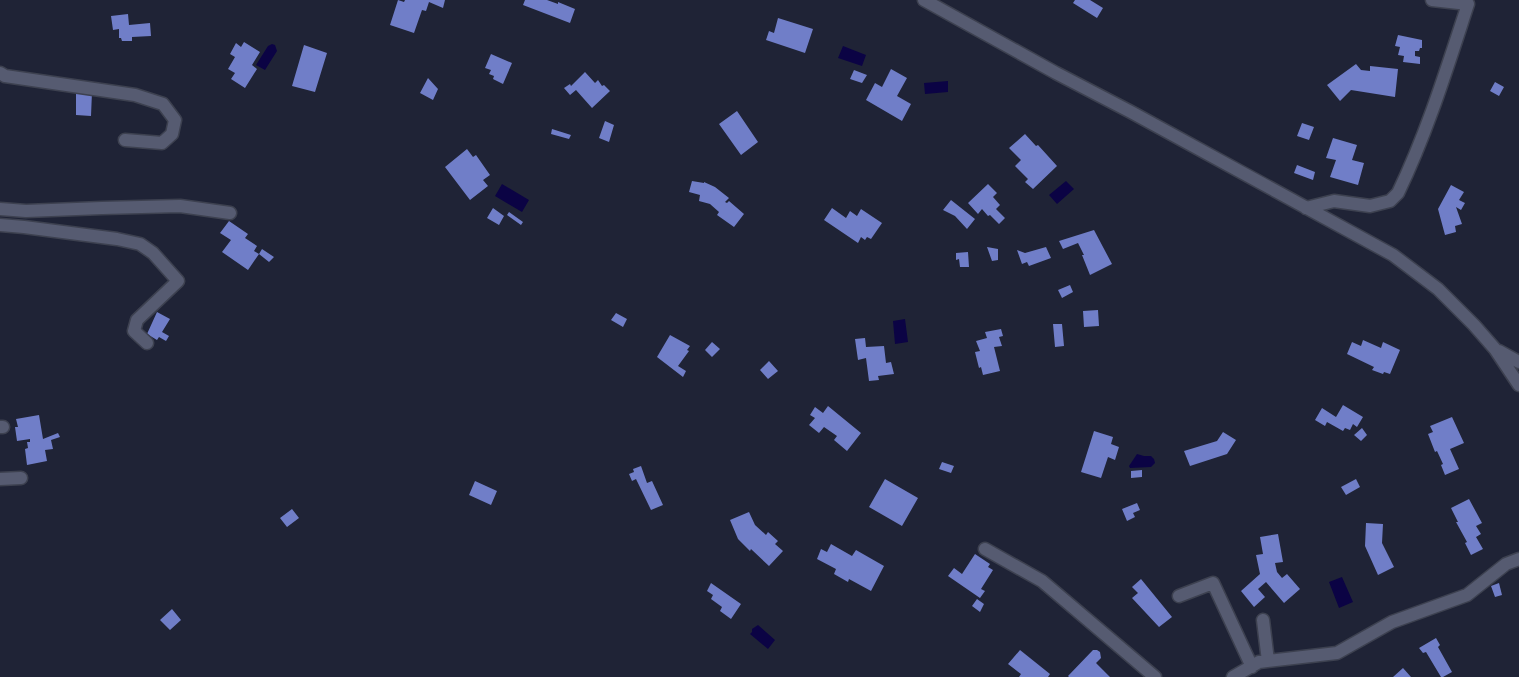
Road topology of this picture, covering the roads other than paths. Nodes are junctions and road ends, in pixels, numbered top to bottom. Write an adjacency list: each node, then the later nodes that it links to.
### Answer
1 (924, 0): 5 (street)
2 (1432, 0): 5 (street)
3 (0, 74): 4 (street)
4 (126, 140)
5 (1306, 208): 10 (street)
6 (0, 209): 7 (street)
7 (230, 213)
8 (0, 225): 9 (street)
9 (147, 343)
10 (1495, 349): 11 (street); 12 (street)
11 (1519, 362)
12 (1519, 385)
13 (21, 478): 14 (street)
14 (0, 479)
15 (985, 549): 21 (street)
16 (1519, 559): 19 (street)
17 (1179, 596): 20 (street)
18 (1263, 620): 19 (street)
19 (1268, 661): 20 (street)
20 (1252, 667): 22 (street)
21 (1155, 677)
22 (1233, 677)

